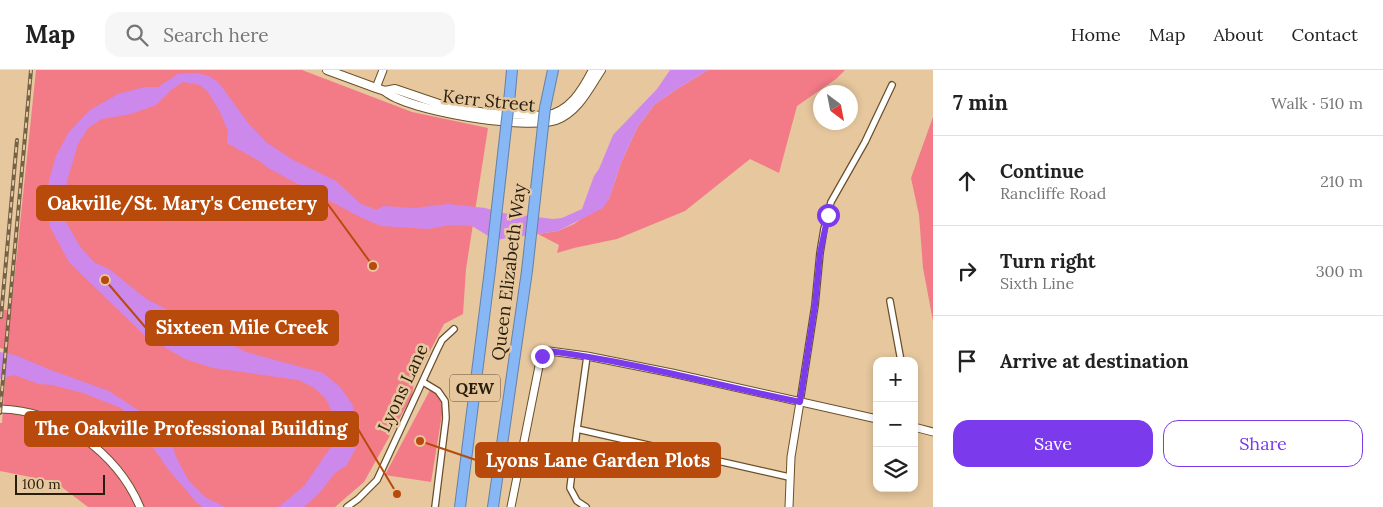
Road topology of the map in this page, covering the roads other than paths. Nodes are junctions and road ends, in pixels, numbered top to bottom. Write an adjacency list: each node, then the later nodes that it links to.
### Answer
1 (327, 70): 9 (main road, Kerr Street)
2 (383, 70): 9 (street)
3 (512, 70): 27 (highway, Queen Elizabeth Way / QEW, bridge)
4 (548, 70): 11 (highway, Queen Elizabeth Way / QEW)
5 (553, 70): 11 (highway)
6 (593, 70): 10 (main road, Kerr Street)
7 (601, 70): 10 (main road, Kerr Street)
8 (892, 85): 17 (street)
9 (376, 88): 10 (main road, Kerr Street)
10 (385, 91)
11 (545, 108): 28 (highway, Queen Elizabeth Way / QEW, bridge)
12 (890, 300): 15 (street)
13 (454, 329): 16 (street, Lyons Lane)
14 (587, 356): 17 (street); 21 (street); 29 (street)
15 (900, 357)
16 (422, 382): 25 (street, Lyons Lane); 26 (street)
17 (800, 402): 19 (street); 23 (street)
18 (0, 410): 24 (street)
19 (873, 418)
20 (918, 428): 22 (street)
21 (576, 429): 23 (street); 30 (street)
22 (933, 432)
23 (789, 477): 31 (street)
24 (140, 507)
25 (347, 507)
26 (435, 507)
27 (460, 507)
28 (493, 507)
29 (512, 507)
30 (586, 507)
31 (789, 507)

